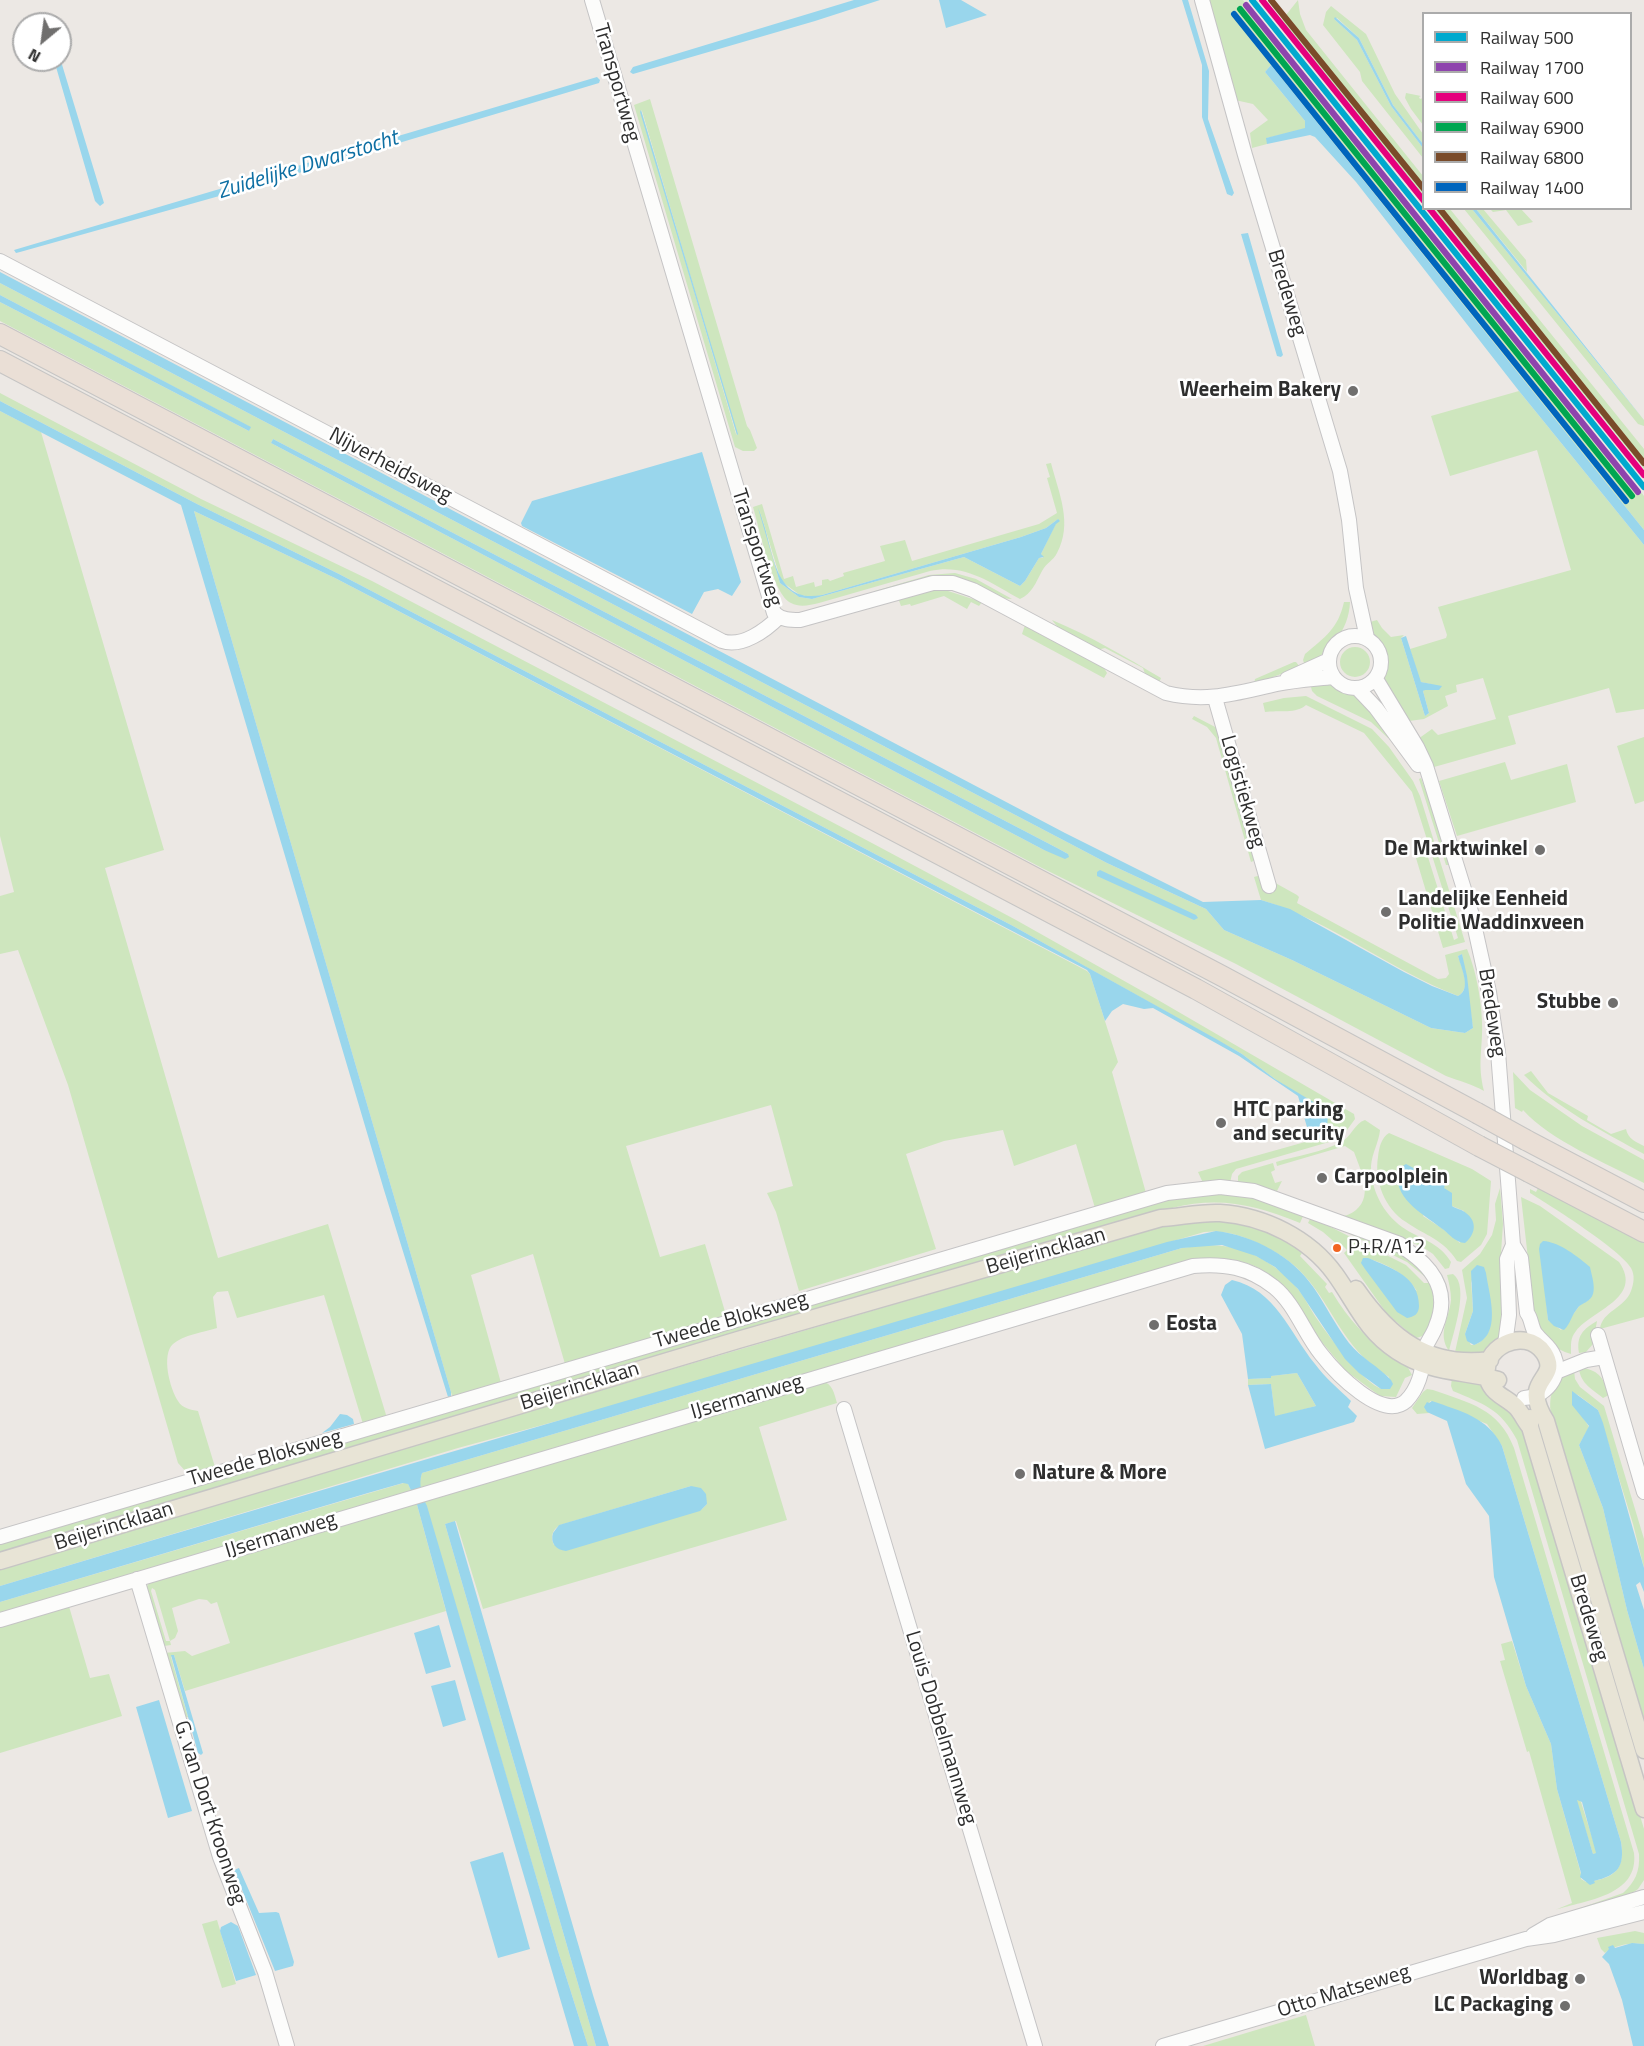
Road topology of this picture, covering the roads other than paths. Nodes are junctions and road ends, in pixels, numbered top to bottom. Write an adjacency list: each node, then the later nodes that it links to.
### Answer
1 (592, 0): 7 (street, Transportweg)
2 (1202, 0): 6 (street, Bredeweg)
3 (0, 261): 7 (street, Nijverheidsweg)
4 (0, 334): 18 (highway, bridge)
5 (0, 361): 19 (highway, bridge)
6 (1356, 588): 8 (street, Bredeweg); 9 (street, Bredeweg)
7 (779, 617): 15 (street, Transportweg)
8 (1350, 636): 9 (street); 10 (street)
9 (1367, 638): 12 (street)
10 (1329, 660): 11 (street); 13 (street, Transportweg)
11 (1333, 677): 13 (street, Transportweg); 14 (street)
12 (1376, 679): 14 (street); 16 (street, Bredeweg)
13 (1279, 683): 15 (street, Transportweg)
14 (1358, 688): 16 (street, Bredeweg)
15 (1215, 698): 17 (street, Logistiekweg)
16 (1432, 788): 20 (street, Bredeweg)
17 (1269, 886)
18 (1644, 1201)
19 (1644, 1232)
20 (1513, 1245): 22 (street, Bredeweg); 22 (street, Bredeweg)
21 (1598, 1335): 23 (street)
22 (1521, 1340): 25 (main road); 26 (main road); 27 (main road)
23 (1604, 1357): 26 (street); 30 (street)
24 (1427, 1358): 25 (main road, Beijerincklaan); 27 (main road, Beijerincklaan); 31 (street, Tweede Bloksweg); 32 (main road, Beijerincklaan); 33 (street, IJsermanweg)
25 (1490, 1360): 27 (main road)
26 (1552, 1362): 28 (main road)
27 (1493, 1379): 28 (main road)
28 (1529, 1397): 35 (main road, Bredeweg); 36 (main road, Bredeweg)
29 (844, 1409): 41 (street, Louis Dobbelmannweg)
30 (1644, 1492)
31 (0, 1537)
32 (0, 1561)
33 (137, 1579): 34 (street, IJsermanweg); 40 (street, G. van Dort Kroonweg)
34 (0, 1620)
35 (1644, 1750)
36 (1644, 1809)
37 (1644, 1897): 39 (street, Otto Matseweg)
38 (1644, 1912): 39 (street, Otto Matseweg)
39 (1526, 1938): 42 (street, Otto Matseweg)
40 (287, 2046)
41 (1035, 2046)
42 (1163, 2046)

